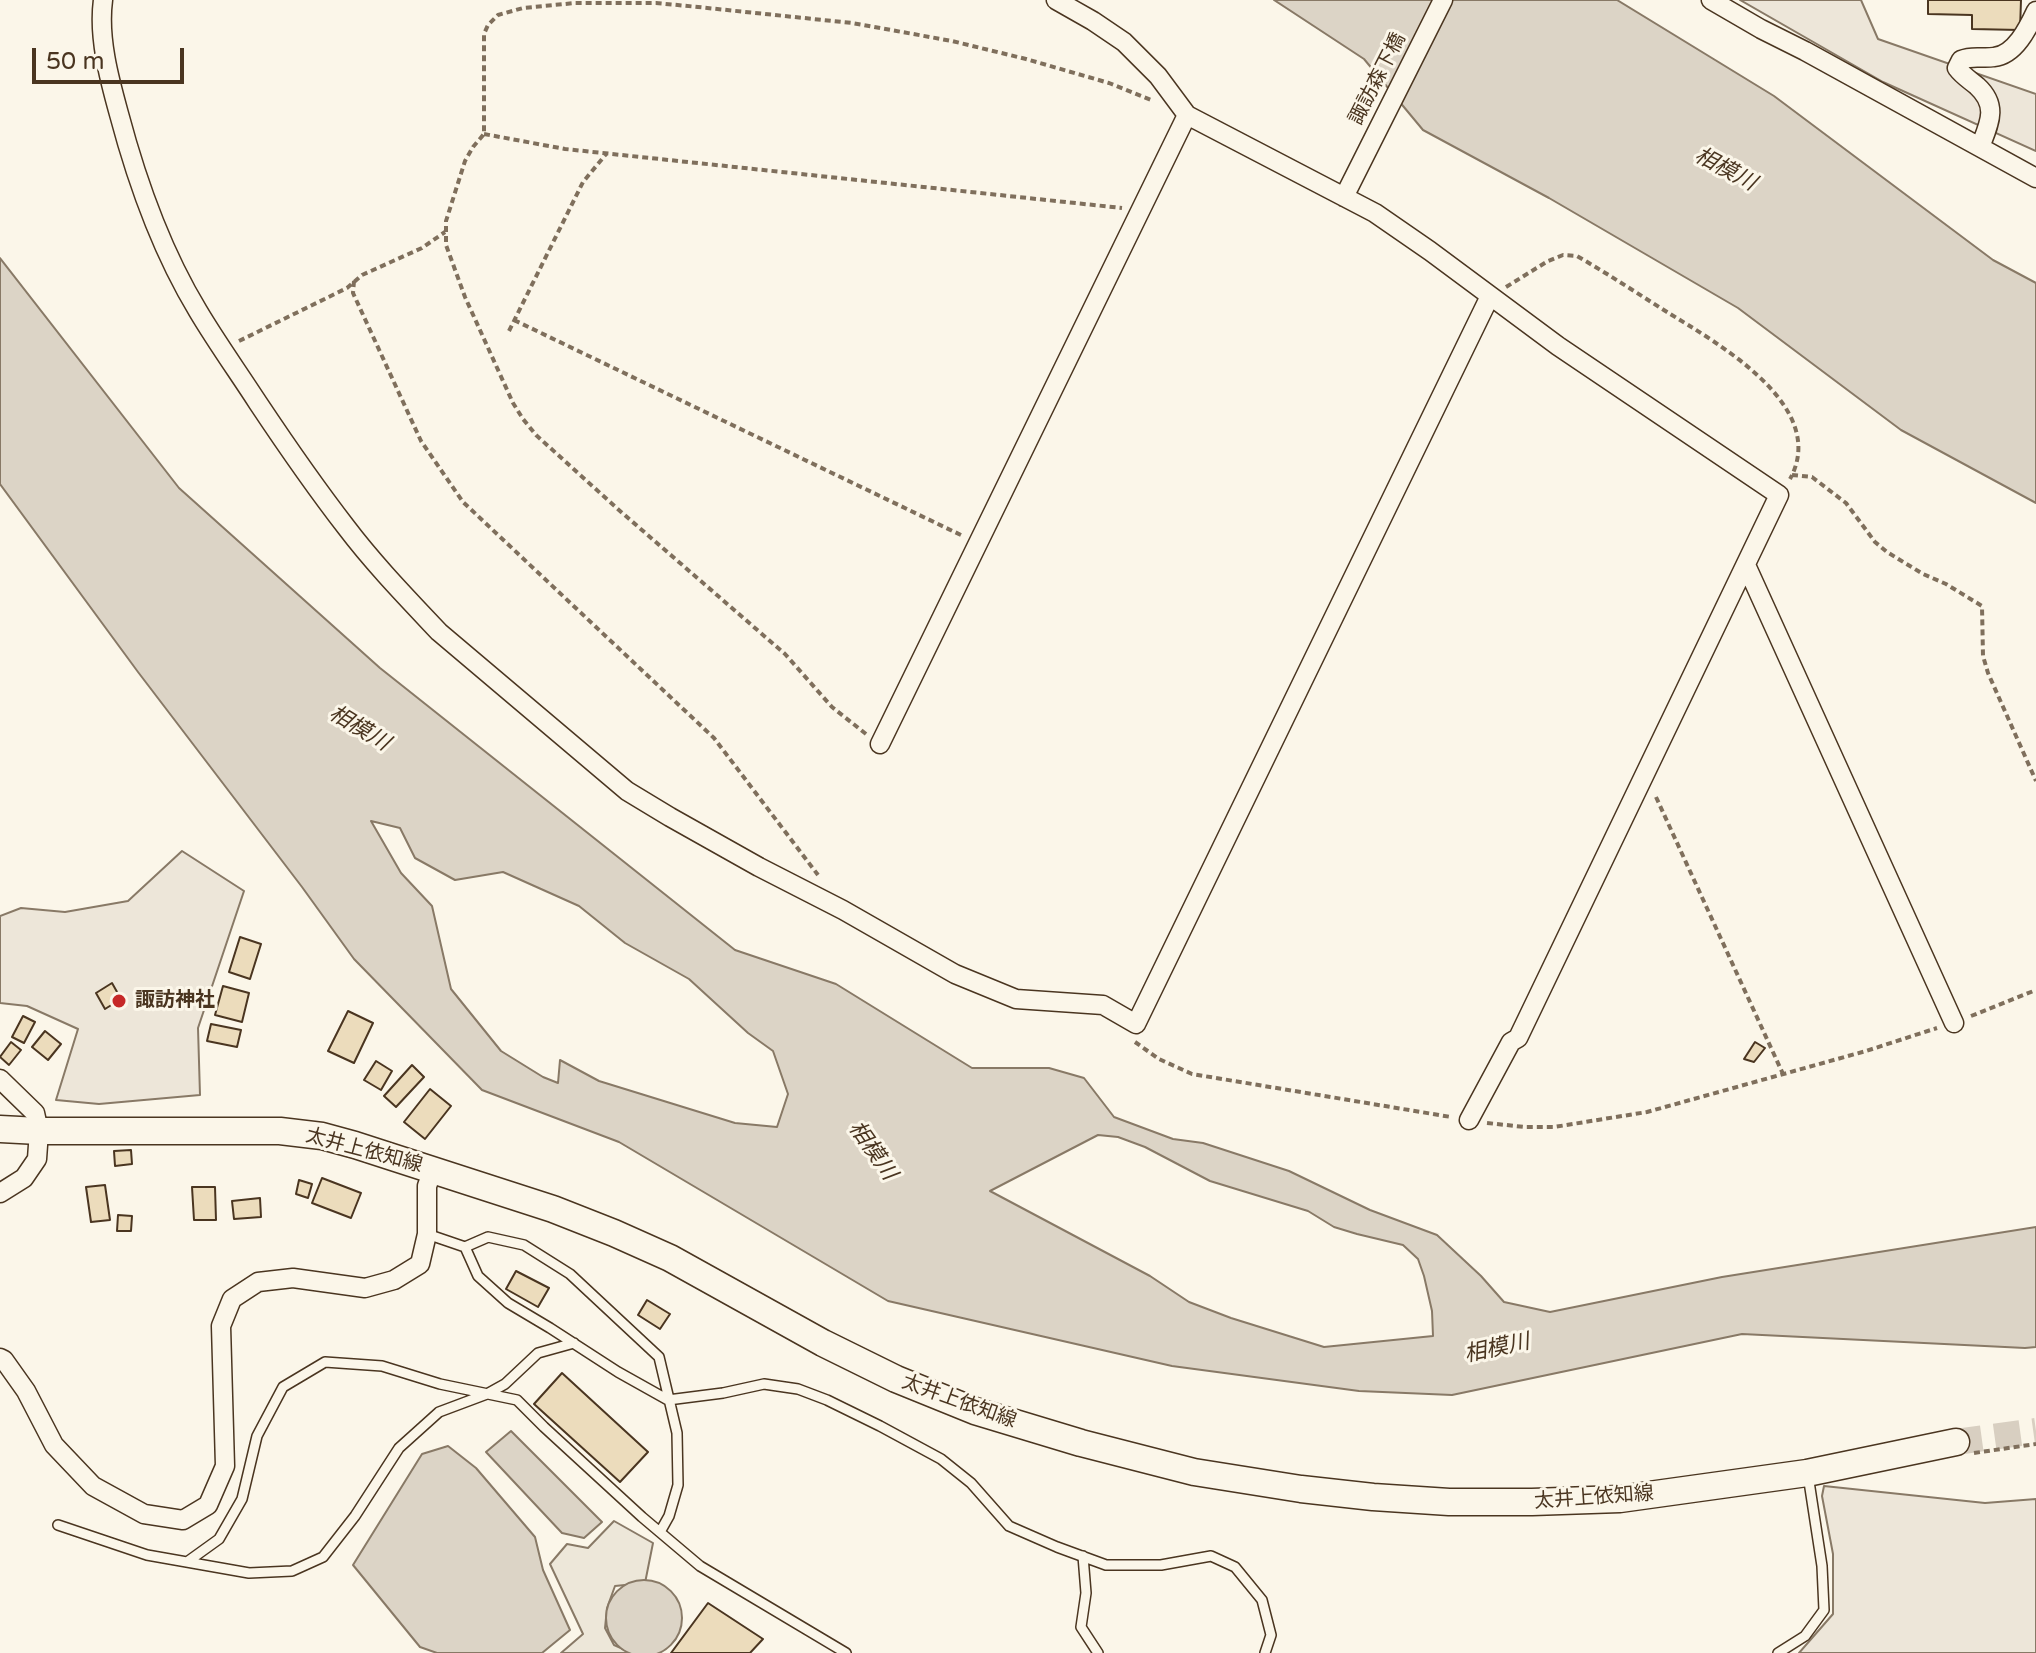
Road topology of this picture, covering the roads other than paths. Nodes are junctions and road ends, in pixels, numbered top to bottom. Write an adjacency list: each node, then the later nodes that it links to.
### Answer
1 (103, 0): 10 (street)
2 (1056, 0): 6 (street)
3 (1443, 0): 9 (street, 諏訪森下橋)
4 (1711, 0): 7 (street)
5 (2036, 11): 7 (street)
6 (1187, 115): 9 (street); 12 (street)
7 (1980, 147): 8 (street)
8 (2036, 178)
9 (1344, 197): 10 (street)
10 (1490, 296): 11 (street)
11 (1746, 565): 13 (street); 15 (street)
12 (880, 744)
13 (1954, 1023)
14 (0, 1079): 17 (street)
15 (1469, 1120)
16 (0, 1129): 17 (main road, 太井上依知線)
17 (39, 1131): 18 (main road, 太井上依知線); 19 (street)
18 (433, 1170): 20 (street); 27 (main road, 太井上依知線)
19 (0, 1193)
20 (427, 1234): 21 (lane); 23 (street)
21 (465, 1247): 22 (lane); 25 (lane)
22 (574, 1343): 24 (lane); 25 (lane)
23 (0, 1358)
24 (487, 1394): 29 (lane); 31 (lane); 31 (lane)
25 (668, 1400): 29 (lane); 30 (lane)
26 (1956, 1442): 27 (main road, 太井上依知線)
27 (1807, 1473): 35 (lane)
28 (58, 1525): 31 (lane)
29 (660, 1532): 32 (lane)
30 (1083, 1556): 33 (lane); 34 (lane)
31 (187, 1562)
32 (846, 1653)
33 (1098, 1653)
34 (1265, 1653)
35 (1778, 1653)

